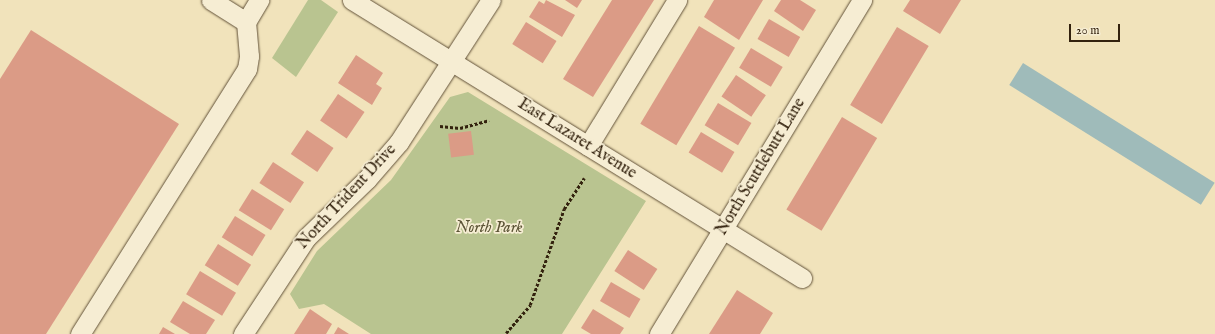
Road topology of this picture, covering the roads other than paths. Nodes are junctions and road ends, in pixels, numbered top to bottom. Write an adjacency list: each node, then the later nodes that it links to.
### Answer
1 (211, 0): 7 (street)
2 (259, 0): 7 (street)
3 (352, 0): 8 (street, East Lazaret Avenue)
4 (491, 0): 8 (street, North Trident Drive)
5 (677, 0): 9 (street)
6 (862, 0): 10 (street, North Scuttlebutt Lane)
7 (246, 22): 12 (street)
8 (453, 62): 9 (street, East Lazaret Avenue); 13 (street, North Trident Drive)
9 (588, 146): 10 (street, East Lazaret Avenue)
10 (723, 229): 11 (street, East Lazaret Avenue); 14 (street, North Scuttlebutt Lane)
11 (802, 278)
12 (80, 334)
13 (244, 334)
14 (659, 334)

